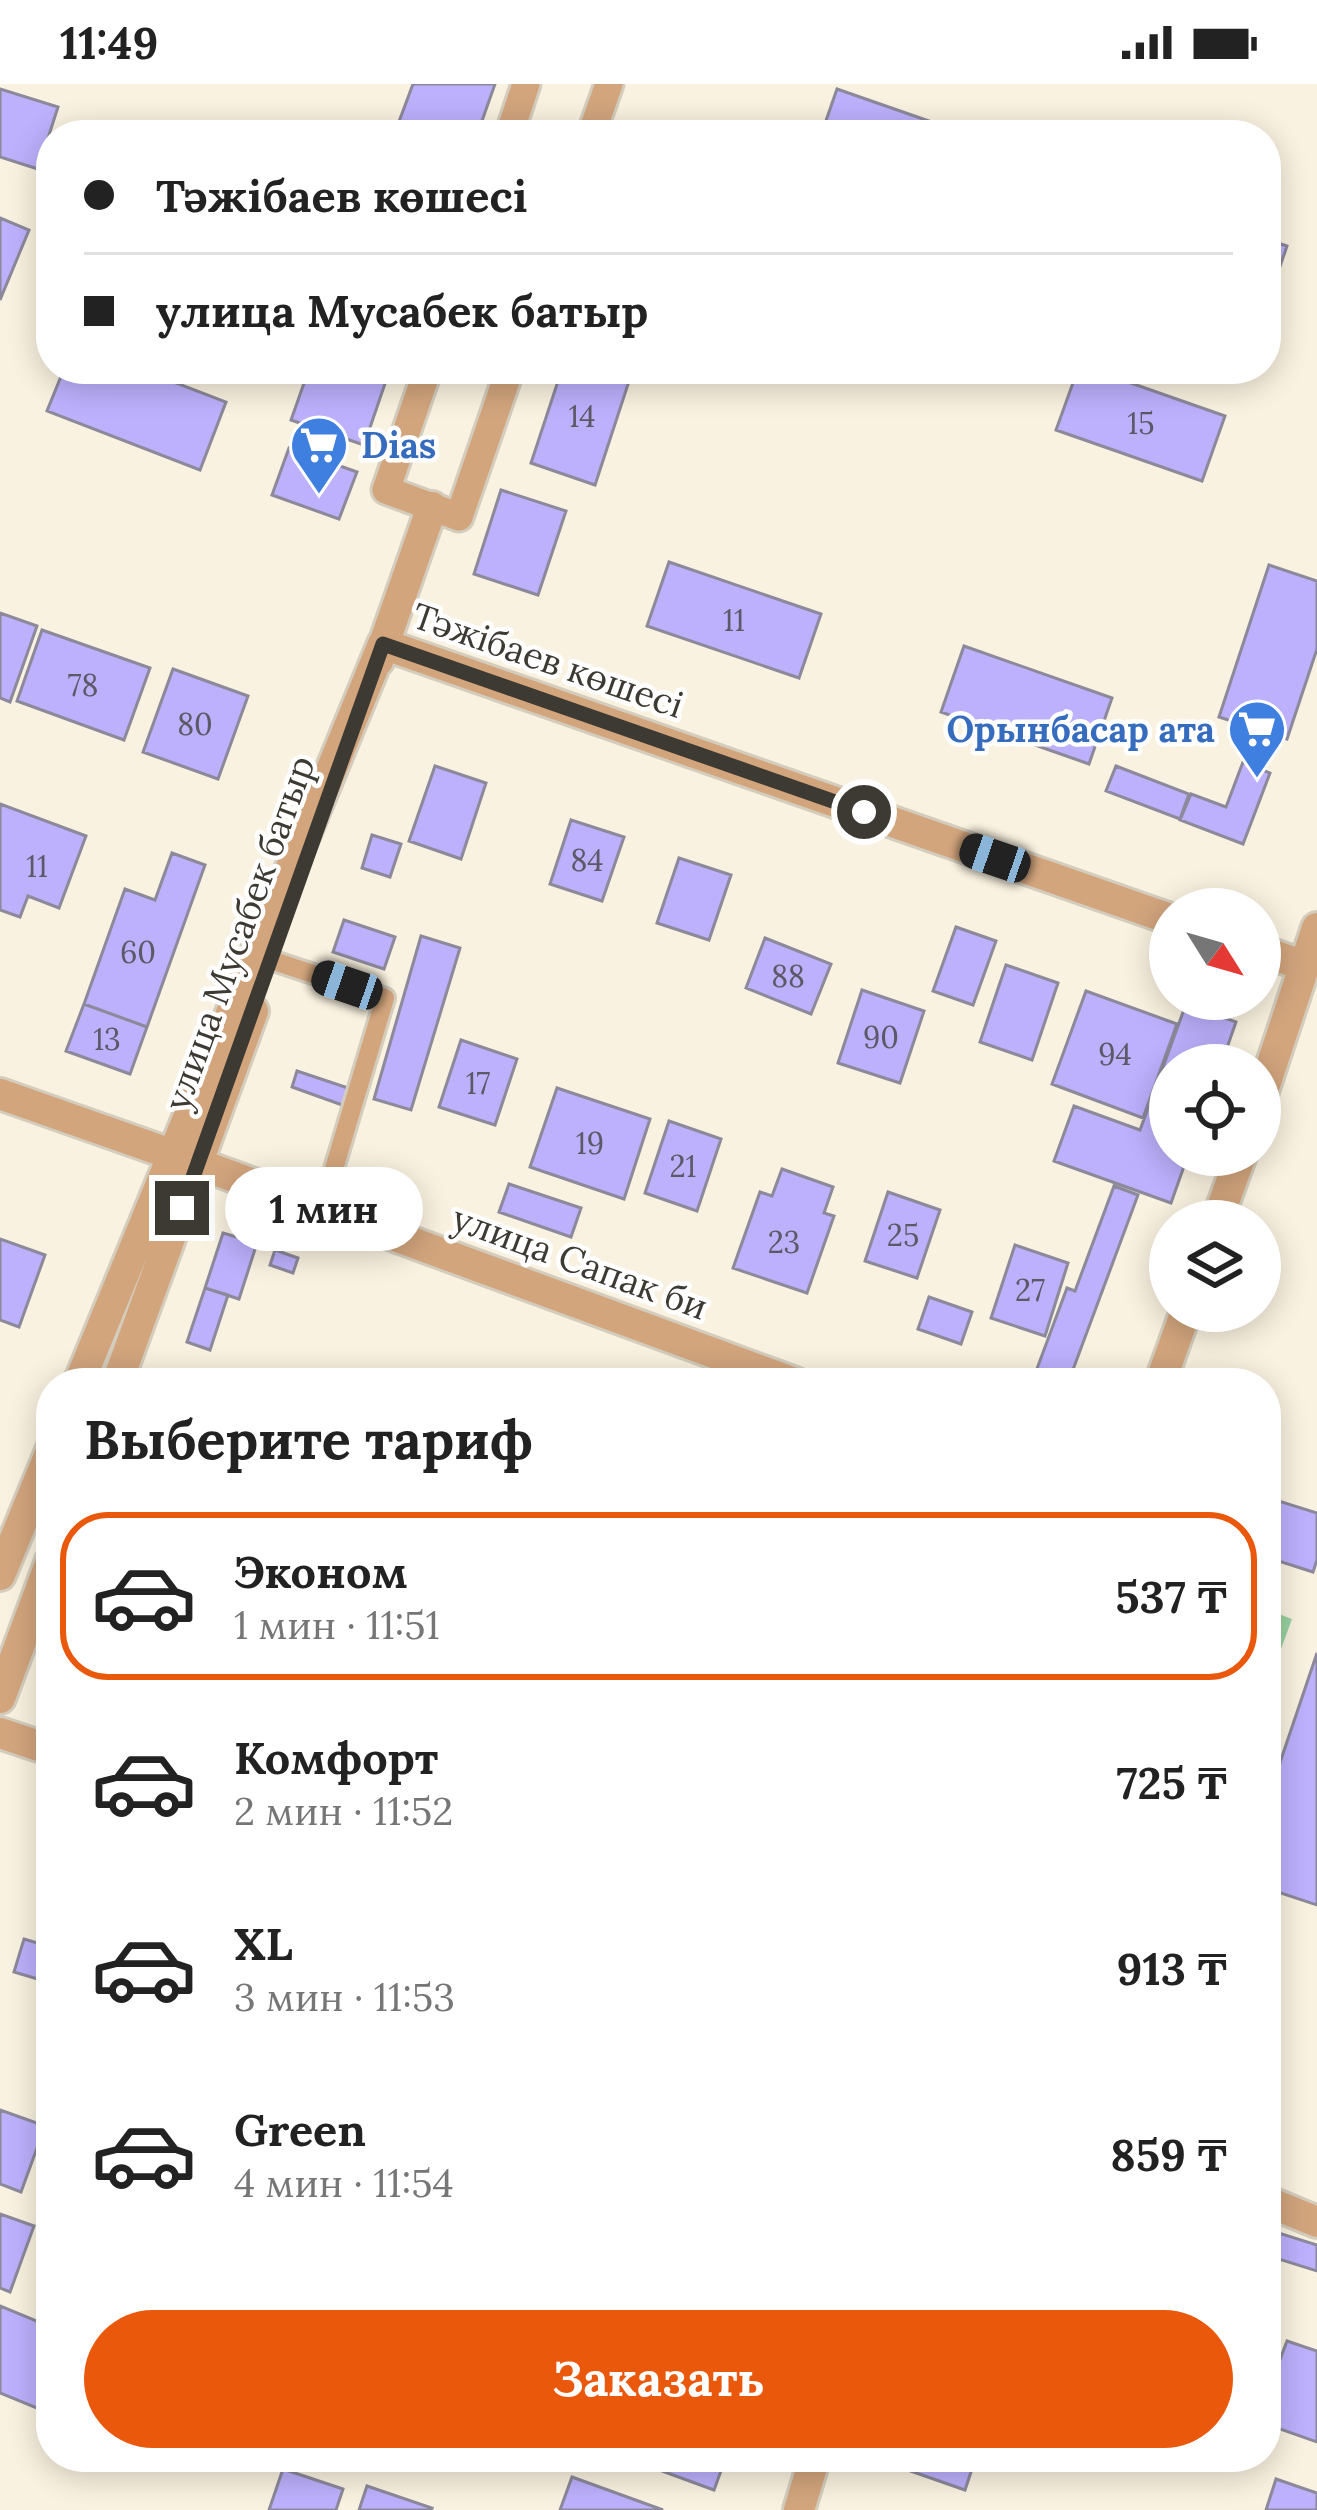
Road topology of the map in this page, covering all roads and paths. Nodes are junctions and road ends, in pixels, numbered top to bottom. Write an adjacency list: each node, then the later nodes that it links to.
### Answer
1 (526, 84): 3 (street)
2 (609, 84): 4 (street)
3 (514, 120)
4 (596, 120)
5 (423, 384): 7 (street)
6 (506, 384): 7 (street)
7 (432, 507): 8 (street, улица Мусабек батыр)
8 (383, 644): 9 (street, Тәжібаев көшесі); 11 (street, улица Мусабек батыр); 19 (street, Тәжібаев көшесі)
9 (1149, 912)
10 (1317, 928): 13 (street)
11 (271, 960): 16 (street, улица Мусабек батыр); 17 (lane)
12 (1281, 966): 13 (street)
13 (1306, 986): 14 (street)
14 (1281, 1048)
15 (0, 1094): 16 (street, улица Сапак би)
16 (199, 1163): 17 (street, улица Сапак би); 20 (street, улица Мусабек батыр)
17 (322, 1209): 21 (street, улица Сапак би)
18 (1178, 1332): 22 (street)
19 (85, 1368)
20 (123, 1368)
21 (754, 1368)
22 (1165, 1368)
23 (36, 1487): 24 (street)
24 (0, 1575)
25 (36, 1601): 26 (street)
26 (0, 1698)
27 (0, 1733): 28 (street)
28 (36, 1745)
29 (1281, 2206): 30 (street)
30 (1316, 2219)
31 (810, 2472): 32 (street)
32 (799, 2510)

